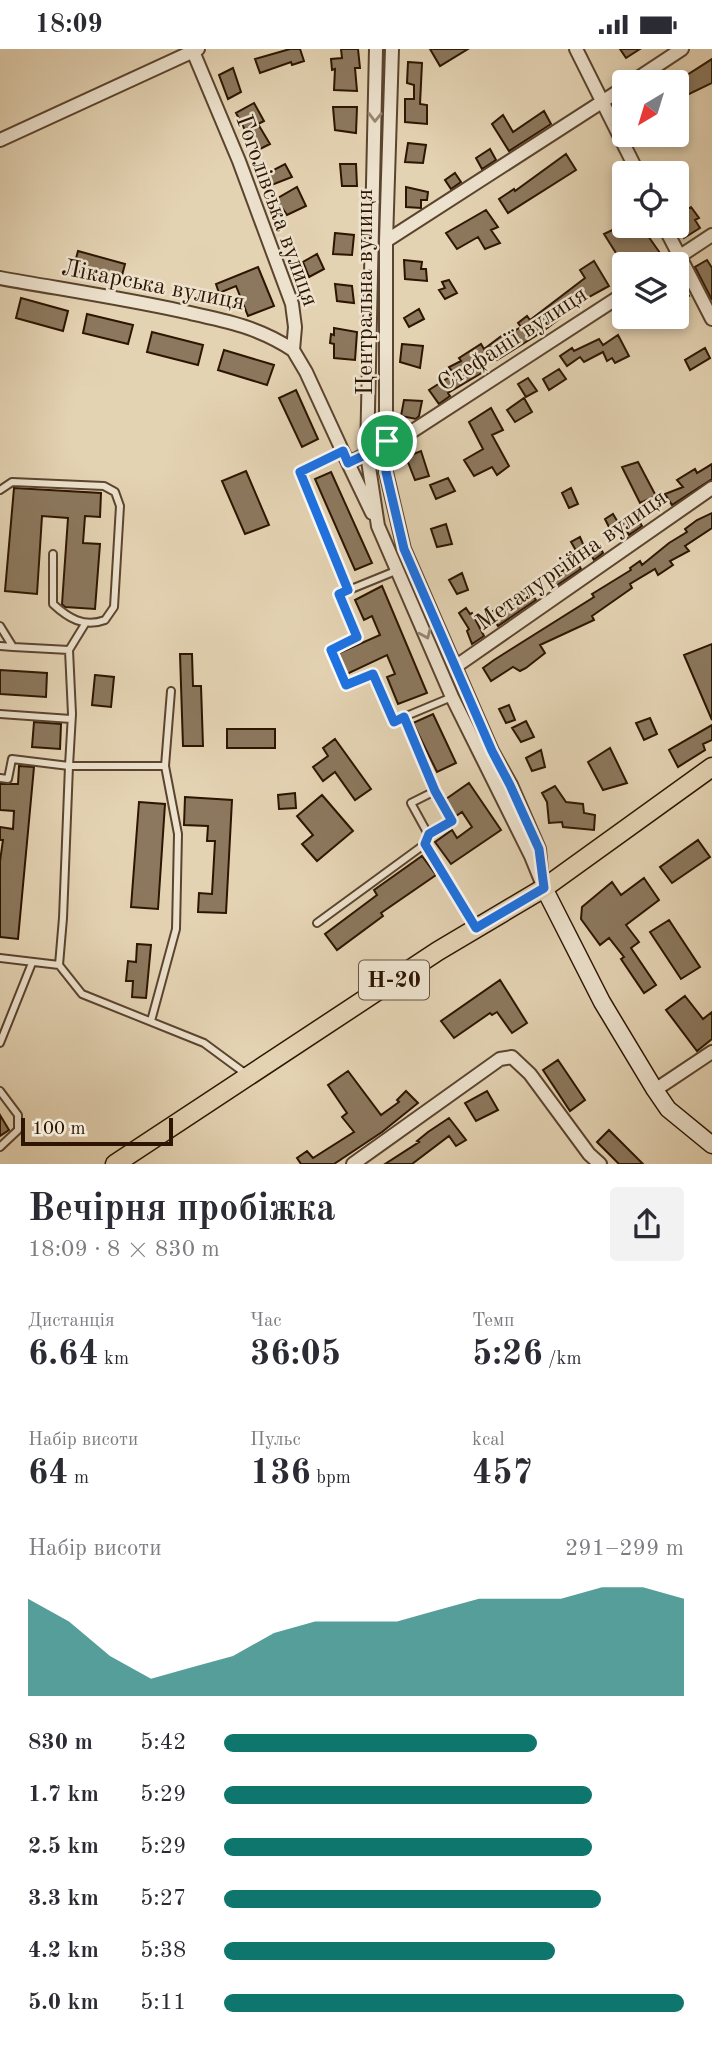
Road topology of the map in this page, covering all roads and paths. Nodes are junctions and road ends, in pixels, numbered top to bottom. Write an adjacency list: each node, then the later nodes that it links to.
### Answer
1 (376, 49): 20 (street, Центральна вулиця, one-way to 20)
2 (392, 49): 12 (street, Центральна вулиця)
3 (576, 49): 8 (street)
4 (682, 49): 6 (street)
5 (194, 50): 9 (street); 18 (street, Гоголівська вулиця)
6 (650, 70)
7 (612, 96): 8 (street)
8 (603, 102): 10 (street); 12 (street)
9 (0, 140)
10 (632, 161)
11 (712, 235): 13 (street)
12 (386, 241): 19 (street, Центральна вулиця)
13 (687, 252)
14 (0, 278): 18 (street, Лікарська вулиця)
15 (689, 284): 17 (street)
16 (612, 301): 19 (street, Стефанії вулиця)
17 (712, 319)
18 (293, 350): 21 (street, Гоголівська вулиця)
19 (387, 441): 20 (street, Стефанії вулиця); 33 (street, Центральна вулиця)
20 (367, 454): 21 (street); 24 (street, Центральна вулиця)
21 (346, 457): 24 (street, Гоголівська вулиця); 27 (lane)
22 (712, 488): 33 (street, Металургійна вулиця)
23 (0, 490): 28 (lane)
24 (379, 526): 26 (street, Центральна вулиця)
25 (53, 554): 28 (lane)
26 (398, 570): 27 (lane); 35 (street, Центральна вулиця, one-way to 35)
27 (348, 590): 37 (lane)
28 (85, 624): 32 (lane)
29 (0, 626): 31 (lane)
30 (0, 646): 31 (lane)
31 (13, 647): 32 (lane)
32 (69, 650): 38 (lane)
33 (455, 667): 46 (street, Центральна вулиця)
34 (171, 691): 40 (lane)
35 (452, 697): 37 (lane); 46 (street, Центральна вулиця)
36 (0, 714): 38 (lane)
37 (404, 717): 43 (lane)
38 (71, 719): 39 (lane)
39 (69, 766): 40 (lane); 42 (lane); 51 (lane)
40 (165, 766): 52 (lane)
41 (712, 767): 46 (main road, Н-20)
42 (0, 779)
43 (435, 791): 44 (lane); 44 (lane)
44 (429, 834): 45 (lane)
45 (425, 844): 47 (lane); 48 (lane)
46 (544, 888): 48 (main road, Н-20); 56 (main road)
47 (317, 923)
48 (476, 928): 55 (main road, Н-20)
49 (0, 958): 50 (lane)
50 (32, 963): 51 (lane); 53 (lane)
51 (59, 965): 52 (lane)
52 (150, 1021): 55 (lane)
53 (0, 1043)
54 (712, 1052): 56 (street)
55 (248, 1077): 60 (main road, Н-20)
56 (654, 1090): 58 (main road)
57 (0, 1091): 59 (lane)
58 (712, 1145)
59 (0, 1147)
60 (115, 1164)
61 (354, 1164): 62 (street)
62 (600, 1164)

